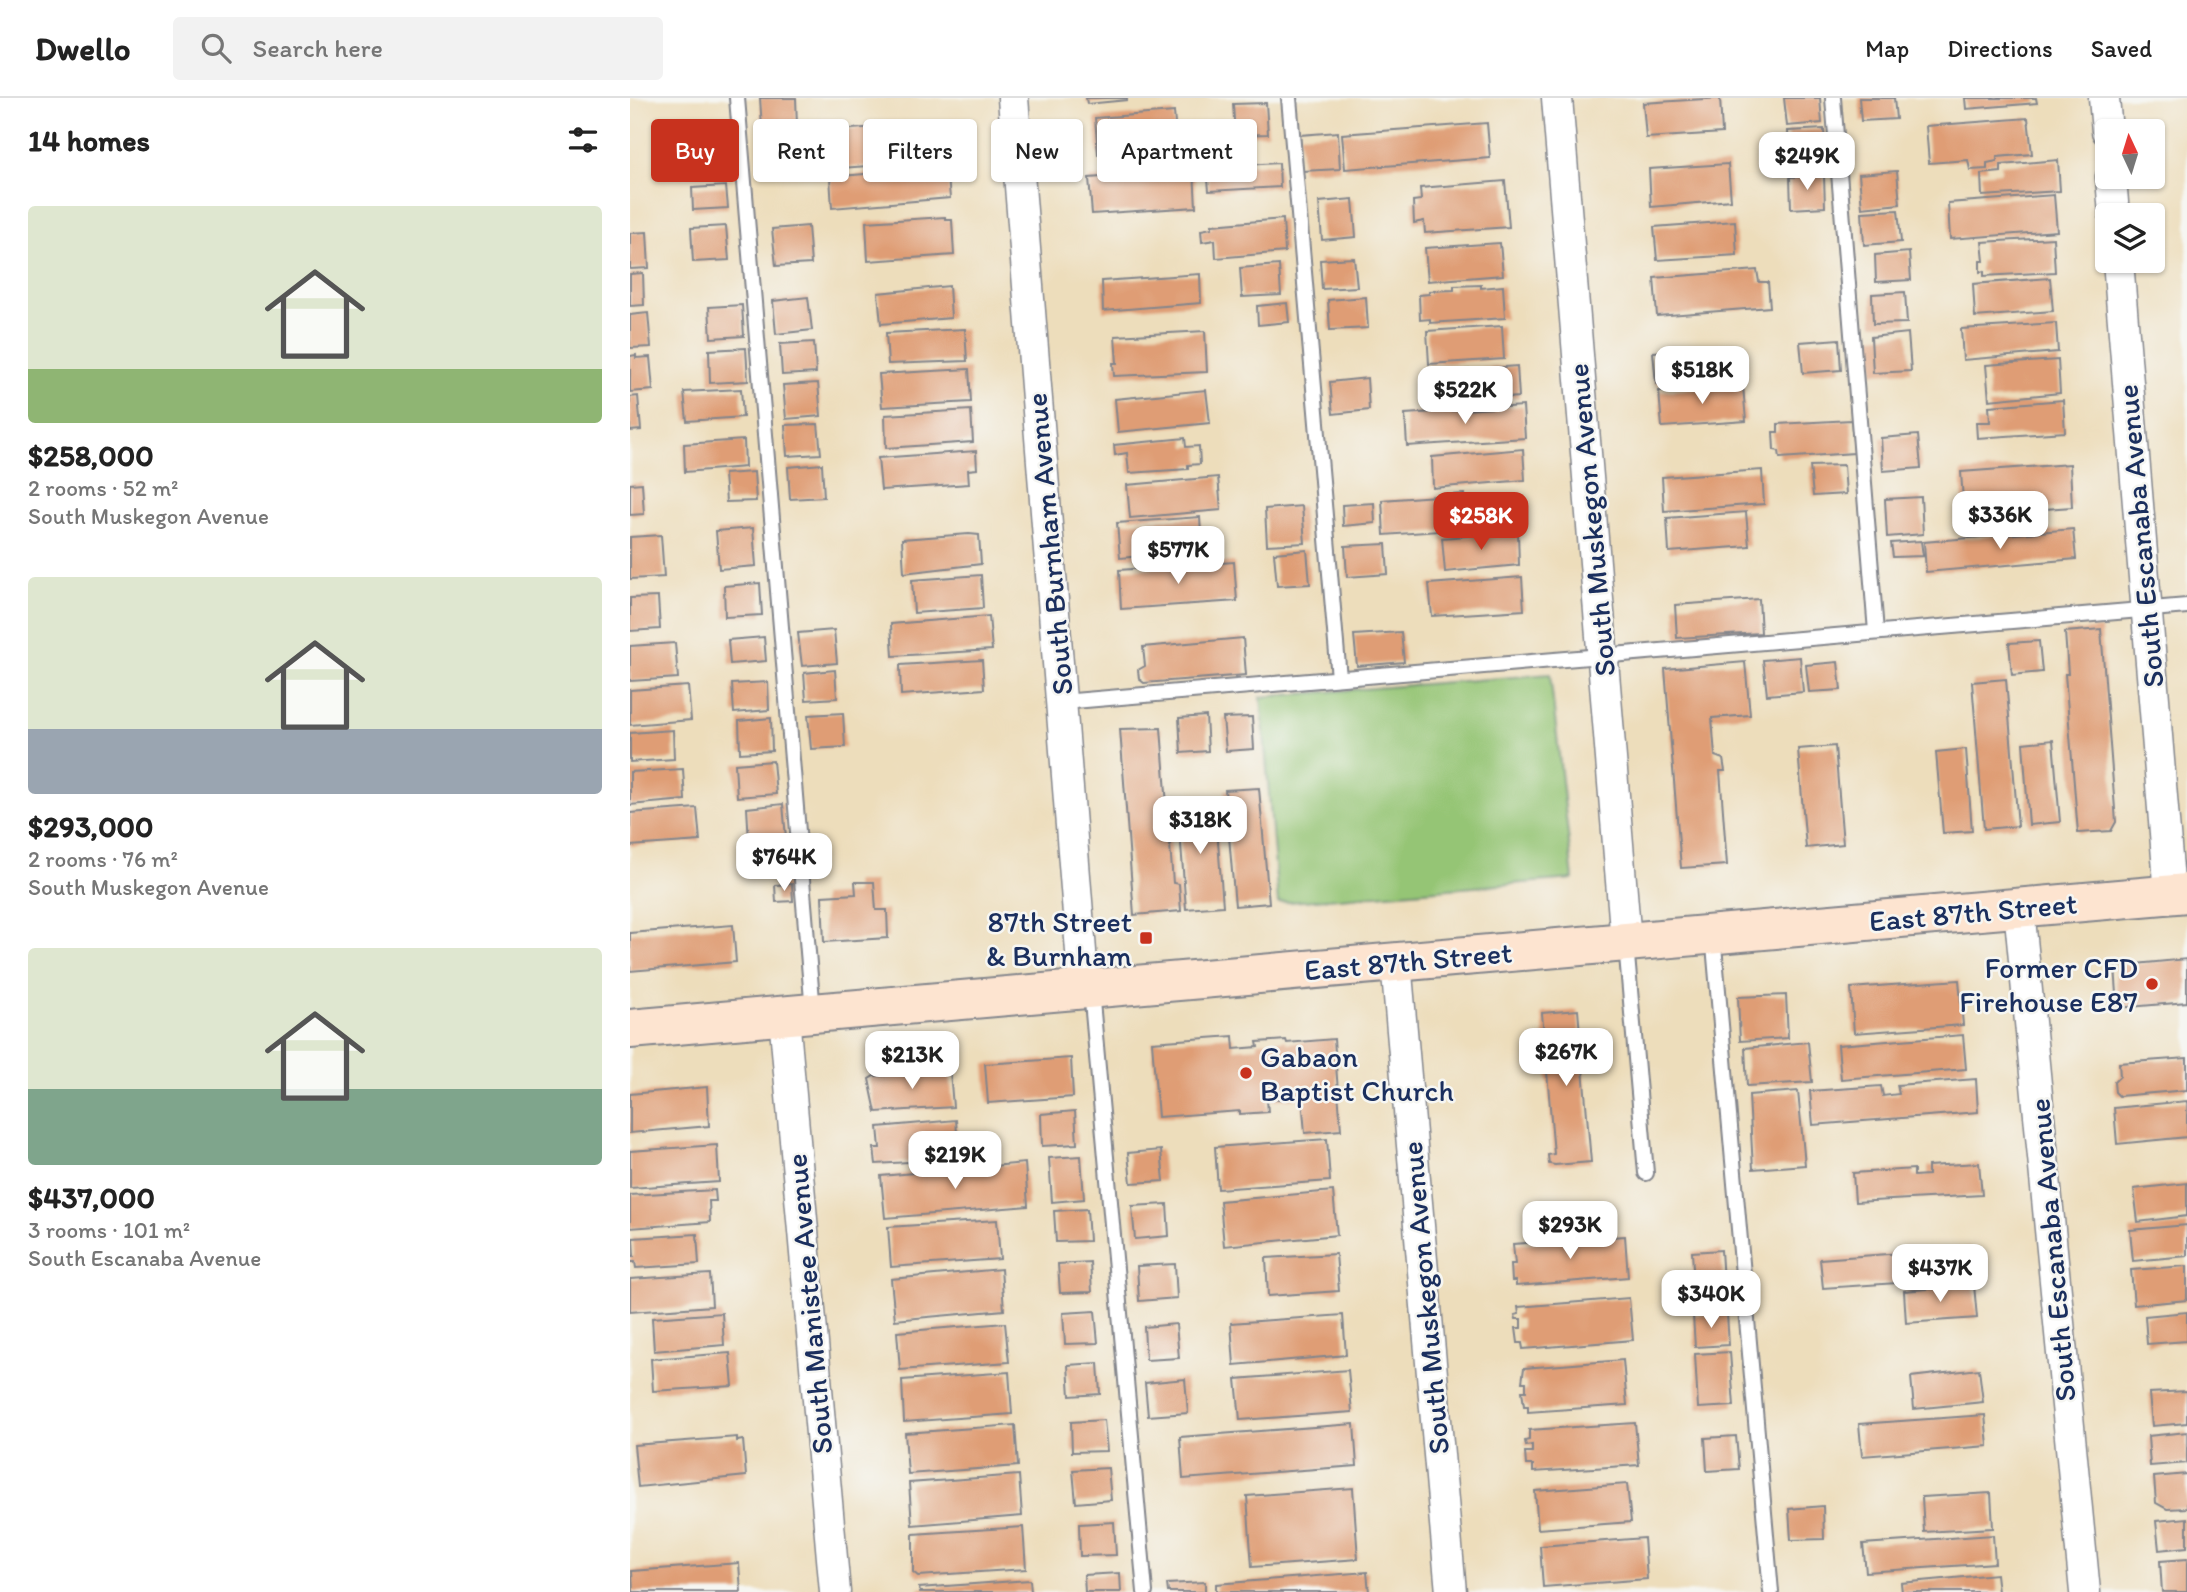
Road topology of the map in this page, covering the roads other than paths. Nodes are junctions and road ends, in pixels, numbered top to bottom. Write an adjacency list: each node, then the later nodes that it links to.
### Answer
1 (737, 98): 21 (lane)
2 (1013, 98): 14 (street, South Burnham Avenue)
3 (1289, 98): 13 (lane)
4 (1557, 98): 12 (street, South Muskegon Avenue)
5 (1833, 98): 11 (lane)
6 (2104, 98): 7 (street)
7 (2106, 119)
8 (2119, 273): 10 (street, South Escanaba Avenue)
9 (2187, 606): 10 (lane)
10 (2146, 609): 11 (lane); 15 (street, South Escanaba Avenue)
11 (1876, 632): 12 (lane)
12 (1602, 655): 13 (lane); 18 (street, South Muskegon Avenue)
13 (1339, 678): 14 (lane)
14 (1062, 702): 20 (street, South Burnham Avenue)
15 (2178, 893): 16 (main road, East 87th Street)
16 (2019, 908): 17 (main road, East 87th Street); 28 (street, South Escanaba Avenue)
17 (1713, 934): 18 (main road, East 87th Street); 27 (lane)
18 (1626, 942): 19 (main road, East 87th Street); 23 (lane)
19 (1396, 962): 20 (main road, East 87th Street); 26 (street, South Muskegon Avenue)
20 (1087, 989): 21 (main road, East 87th Street); 25 (lane)
21 (799, 1014): 22 (main road, East 87th Street); 24 (street, South Manistee Avenue)
22 (630, 1030)
23 (1646, 1173)
24 (835, 1592)
25 (1145, 1592)
26 (1451, 1592)
27 (1771, 1592)
28 (2085, 1592)

